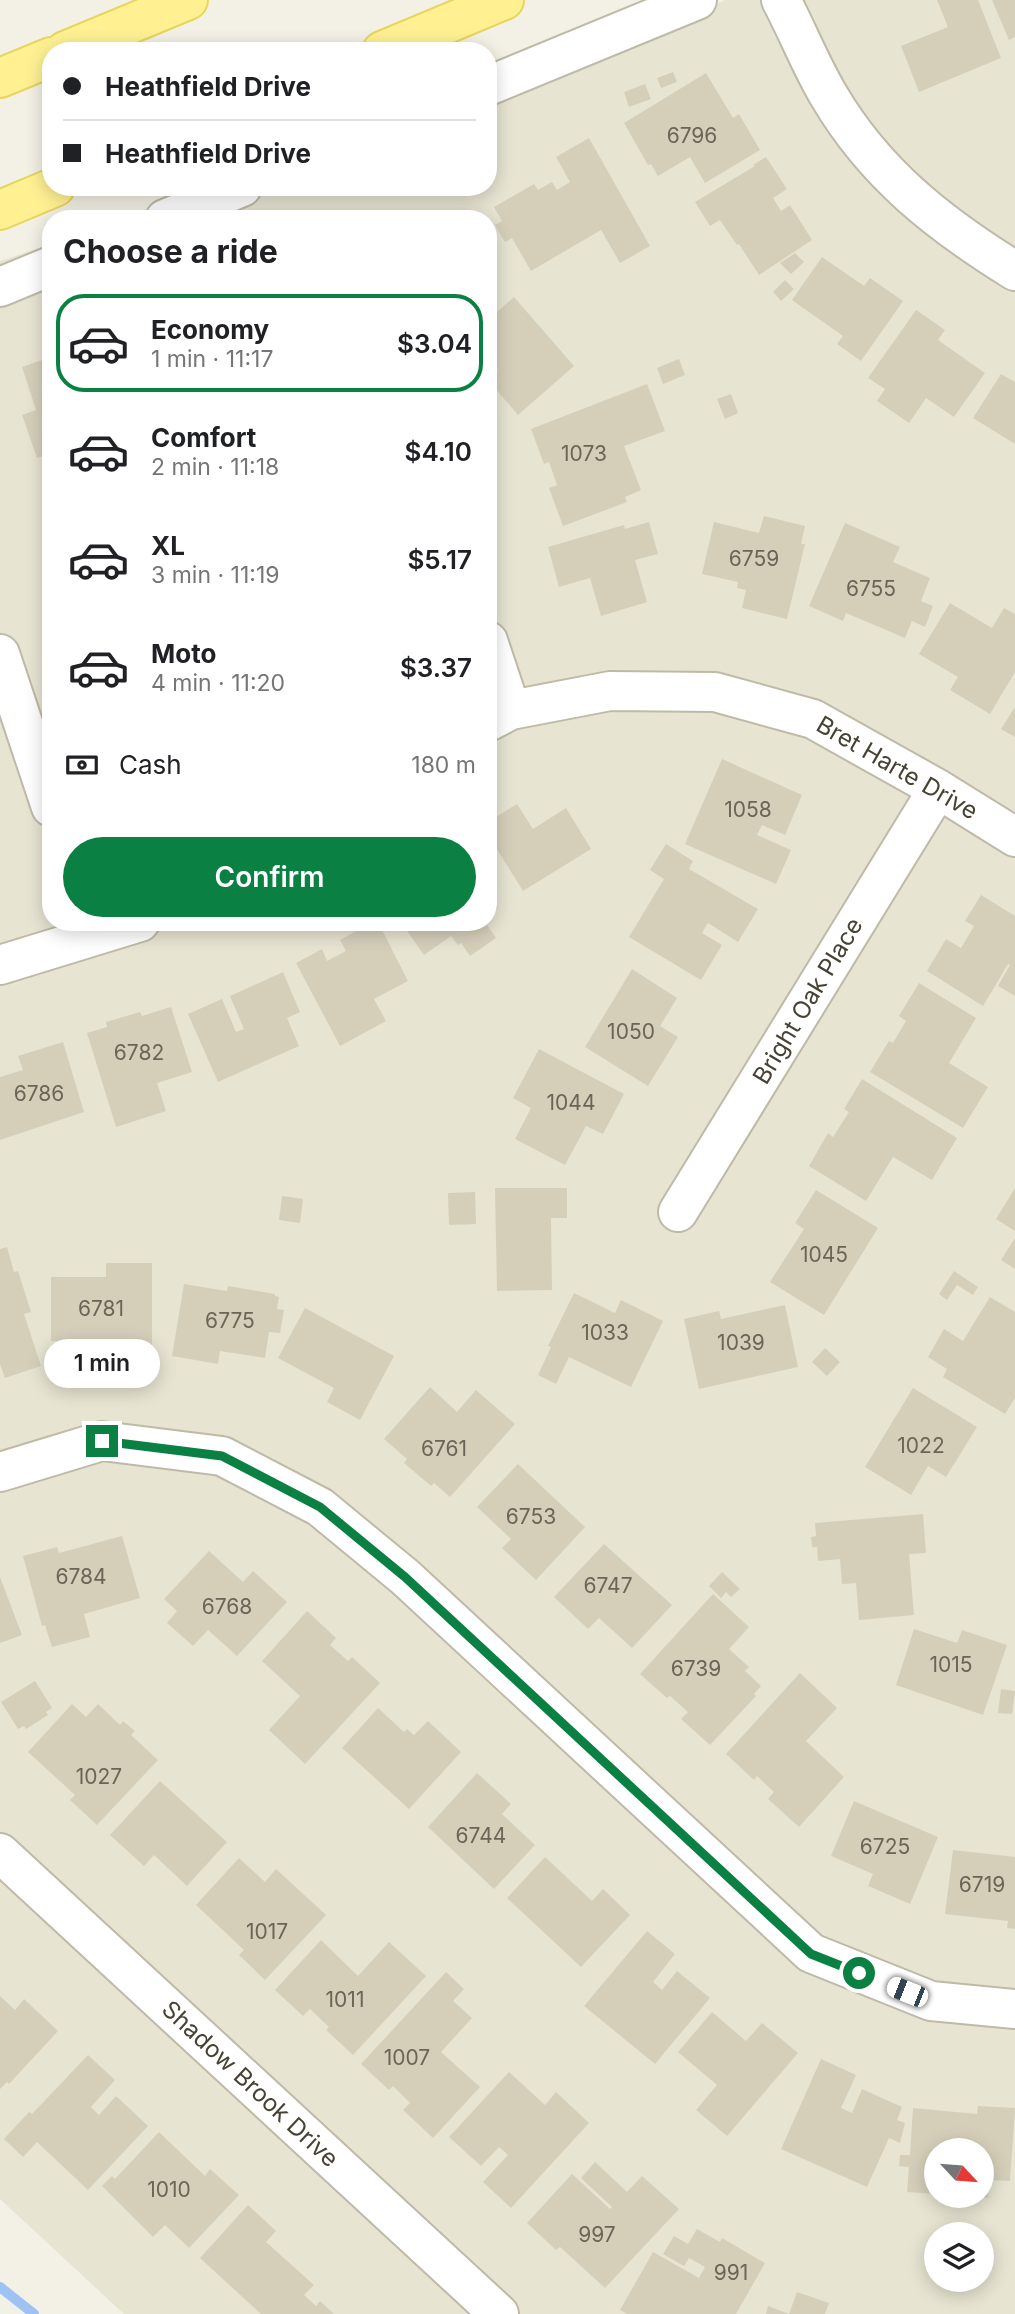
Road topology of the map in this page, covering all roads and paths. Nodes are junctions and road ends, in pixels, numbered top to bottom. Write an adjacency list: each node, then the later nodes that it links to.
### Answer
1 (188, 0): 5 (main road)
2 (504, 0): 6 (main road)
3 (697, 0): 9 (street)
4 (781, 0): 15 (street)
5 (87, 42)
6 (404, 42)
7 (42, 61): 8 (main road)
8 (0, 78)
9 (497, 82)
10 (42, 192): 12 (main road)
11 (220, 196): 13 (street)
12 (0, 210)
13 (187, 210)
14 (42, 270): 16 (street)
15 (1015, 271)
16 (0, 286)
17 (0, 654): 20 (street)
18 (497, 697): 19 (street)
19 (500, 716): 21 (street, Bret Harte Drive)
20 (42, 780)
21 (938, 789): 22 (street, Bret Harte Drive); 25 (street, Bright Oak Place)
22 (1015, 837)
23 (86, 931): 24 (street)
24 (0, 965)
25 (678, 1212)
26 (0, 1472): 28 (street)
27 (0, 1853): 29 (street, Shadow Brook Drive)
28 (1015, 2009)
29 (499, 2314)

